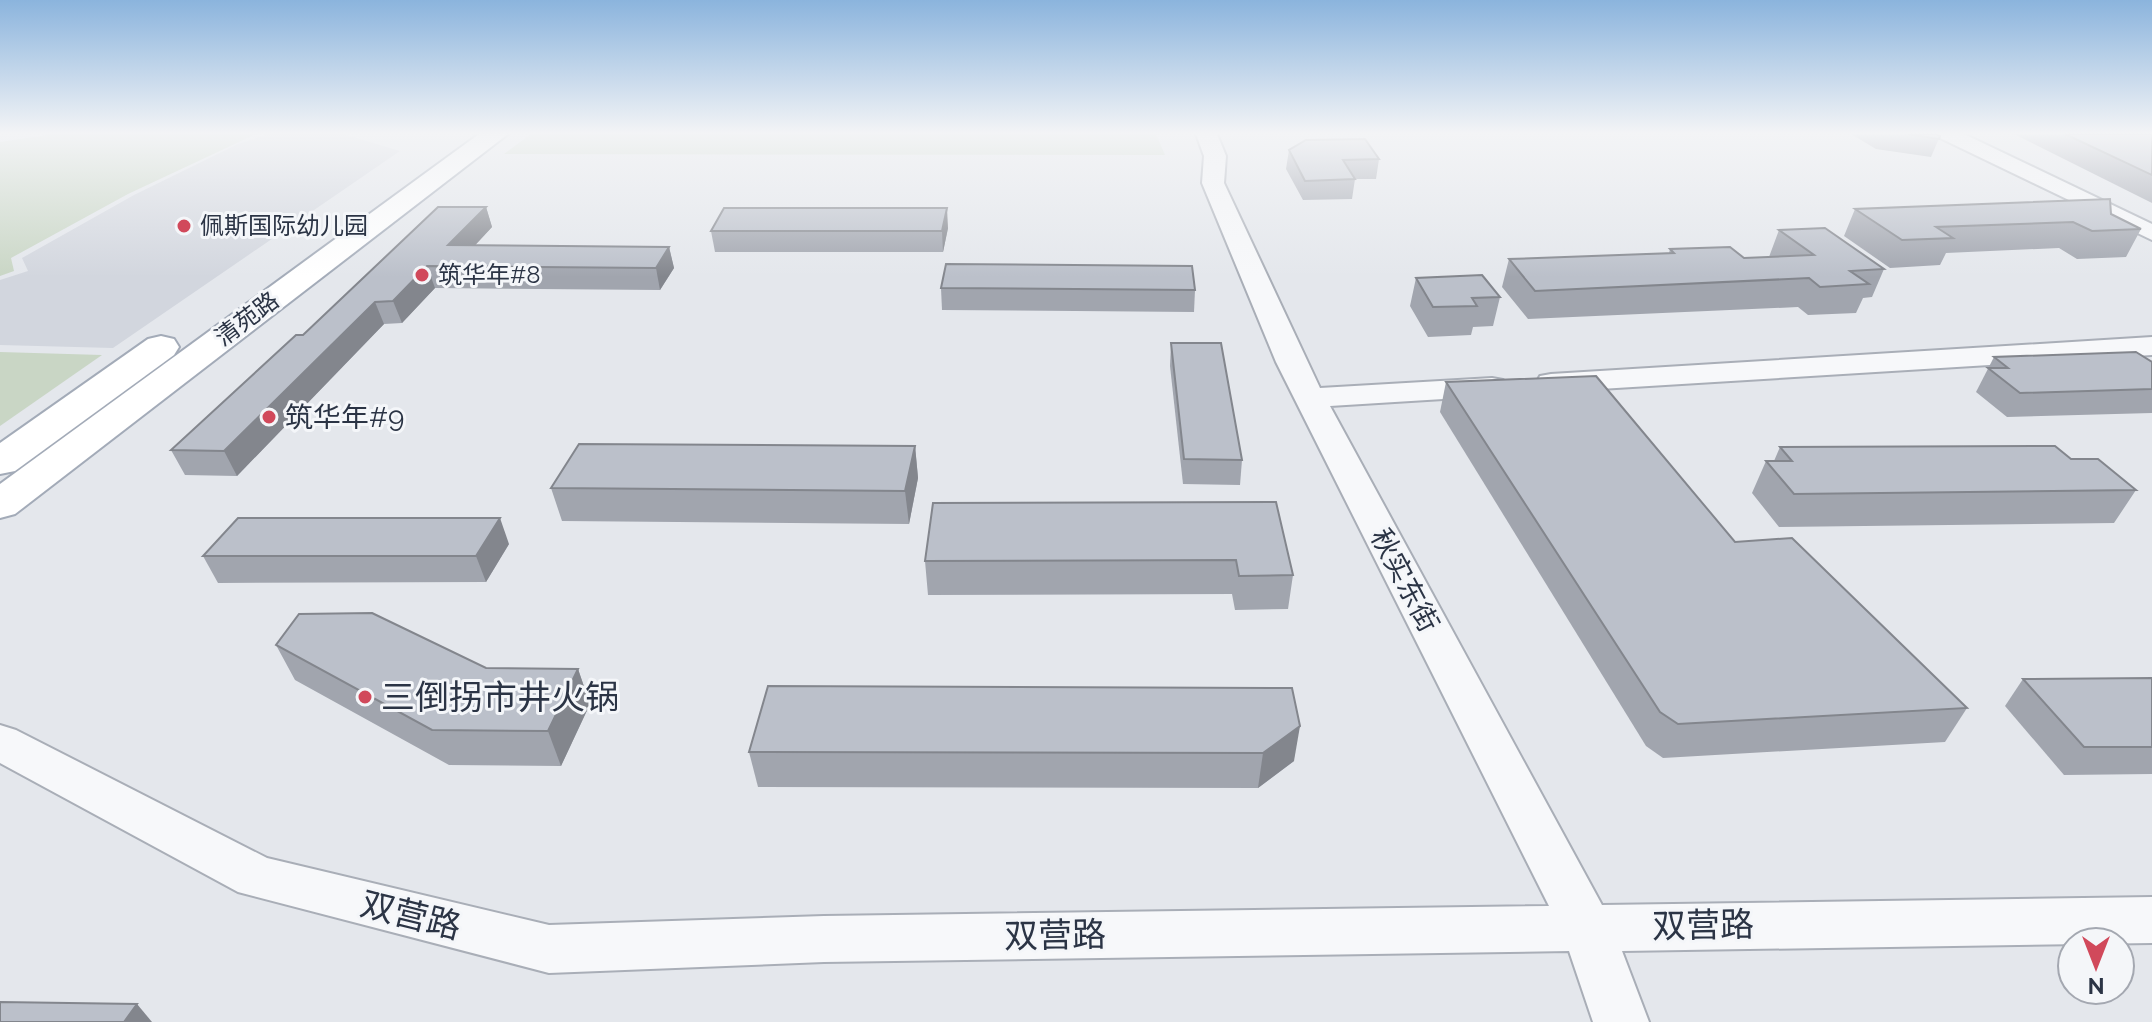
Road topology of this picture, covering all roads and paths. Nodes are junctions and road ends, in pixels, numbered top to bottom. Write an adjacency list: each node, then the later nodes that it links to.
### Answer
1 (393, 182): 8 (main road, 清苑路)
2 (431, 182): 9 (main road, 清苑路)
3 (1213, 182): 7 (street, 秋实东街)
4 (2046, 182): 5 (street)
5 (2152, 233)
6 (2152, 346): 7 (street)
7 (1310, 398): 12 (street, 秋实东街)
8 (0, 462)
9 (0, 505)
10 (0, 742): 12 (street, 双营路)
11 (2152, 920): 12 (street, 双营路)
12 (1586, 926): 13 (street, 秋实东街)
13 (1621, 1022)

